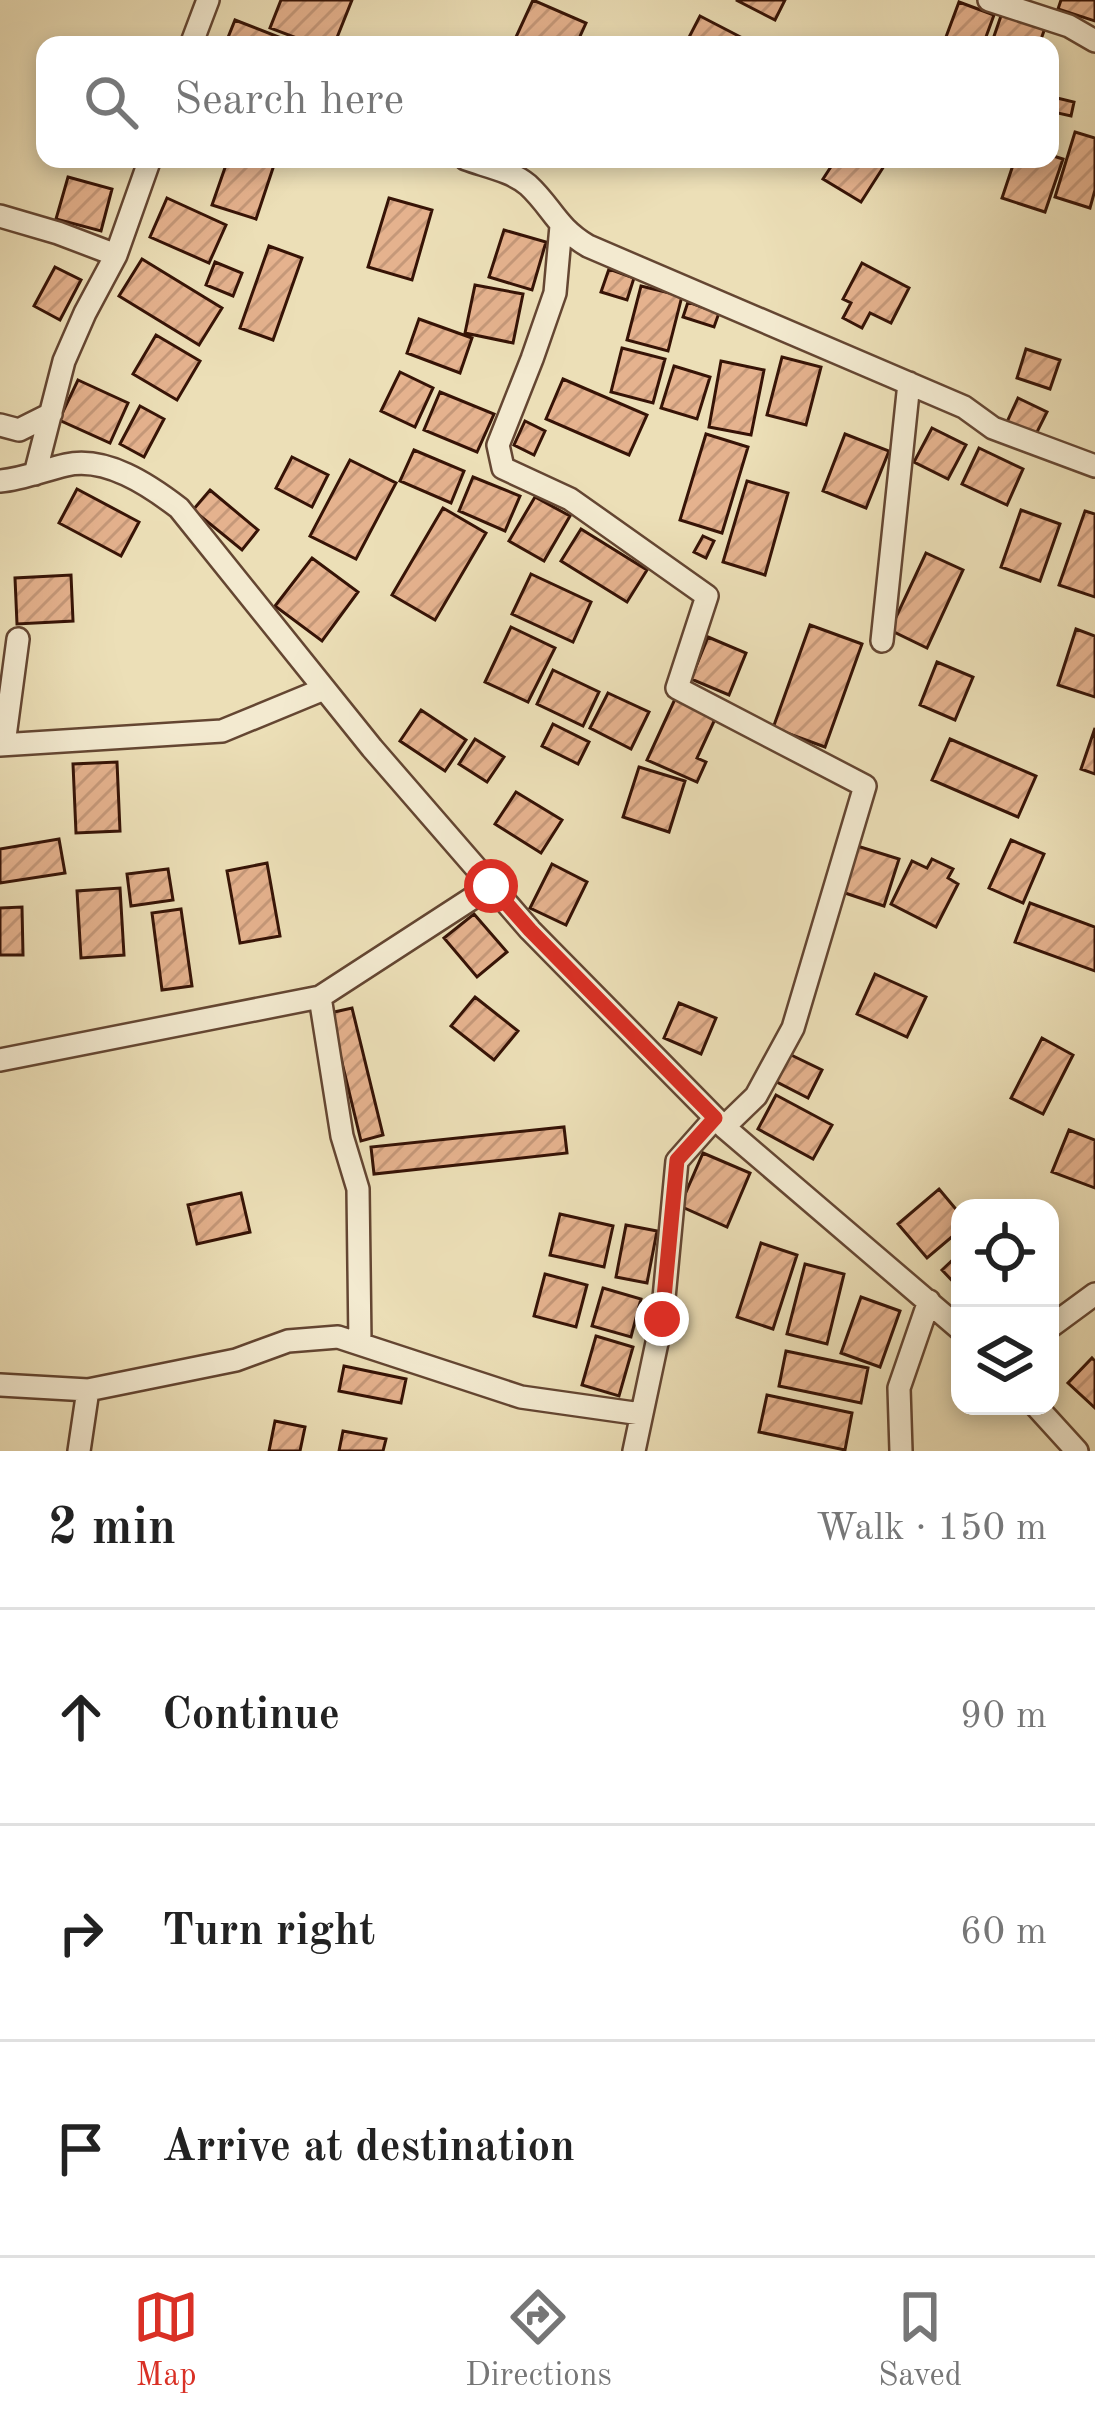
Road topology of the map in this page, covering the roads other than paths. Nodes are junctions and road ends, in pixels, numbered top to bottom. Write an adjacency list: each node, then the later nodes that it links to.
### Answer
1 (208, 0): 3 (street)
2 (989, 0): 4 (street)
3 (194, 36)
4 (1095, 41)
5 (147, 168): 9 (street)
6 (491, 168): 8 (street)
7 (0, 216): 9 (street)
8 (561, 226): 10 (street); 23 (street)
9 (116, 255): 11 (street)
10 (909, 383): 13 (street); 17 (street)
11 (51, 414): 12 (street); 14 (street)
12 (0, 425)
13 (1095, 466)
14 (35, 474): 15 (street); 18 (street)
15 (0, 481)
16 (18, 639): 19 (street)
17 (882, 641)
18 (324, 689): 19 (street); 20 (street)
19 (2, 744)
20 (491, 886): 21 (street); 23 (street)
21 (320, 998): 22 (street); 28 (street)
22 (0, 1060)
23 (719, 1123): 25 (street); 31 (street)
24 (1095, 1294): 26 (street)
25 (929, 1301): 27 (street); 35 (street)
26 (1059, 1320)
27 (951, 1321)
28 (360, 1343): 30 (street); 31 (street)
29 (0, 1385): 30 (street)
30 (88, 1390): 33 (street)
31 (641, 1414): 34 (street)
32 (1044, 1415): 36 (street)
33 (79, 1451)
34 (634, 1451)
35 (901, 1451)
36 (1078, 1451)

